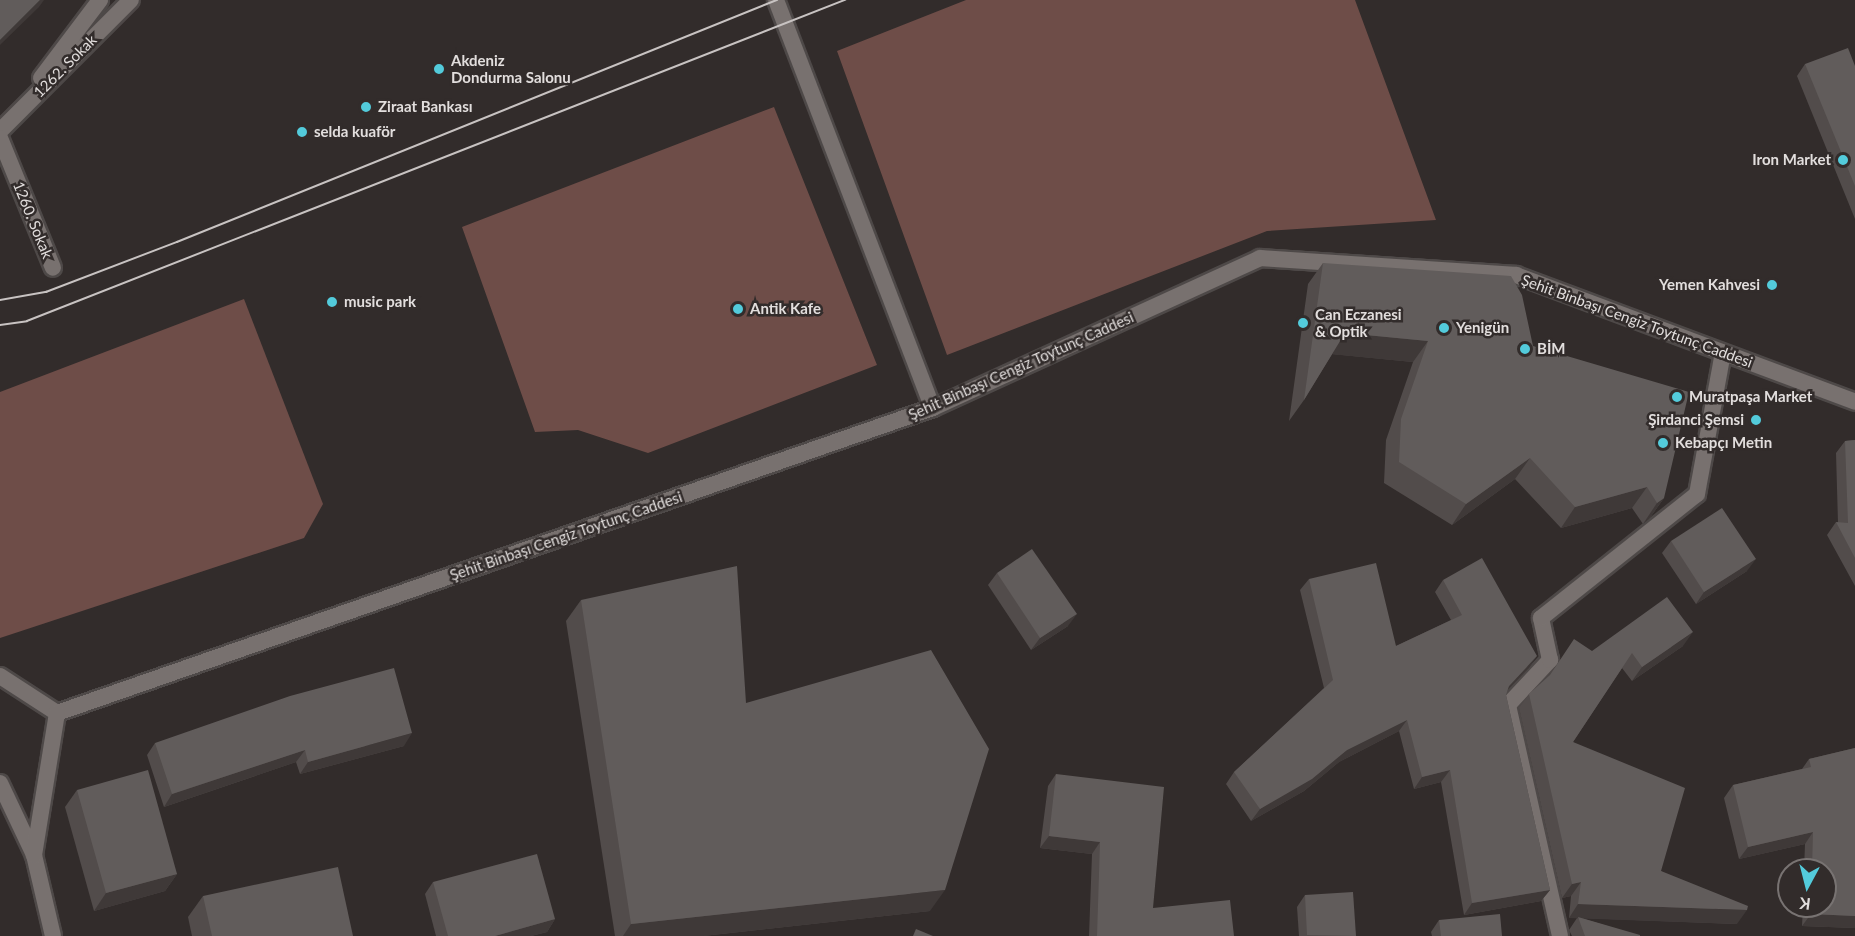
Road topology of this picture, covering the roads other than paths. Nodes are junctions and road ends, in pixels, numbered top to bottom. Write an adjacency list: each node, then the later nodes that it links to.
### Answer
1 (100, 0): 4 (main road)
2 (130, 0): 4 (main road, 1262. Sokak)
3 (776, 0): 9 (main road)
4 (0, 131)
5 (0, 138): 6 (main road, 1260. Sokak)
6 (52, 268)
7 (1723, 353): 8 (main road, Şehit Binbaşı Cengiz Toytunç Caddesi); 9 (main road, Şehit Binbaşı Cengiz Toytunç Caddesi); 15 (main road)
8 (1855, 402)
9 (933, 408): 11 (main road, Şehit Binbaşı Cengiz Toytunç Caddesi)
10 (0, 676): 11 (main road)
11 (57, 713): 13 (main road)
12 (0, 783): 13 (main road)
13 (34, 855): 14 (main road)
14 (53, 936)
15 (1560, 936)

